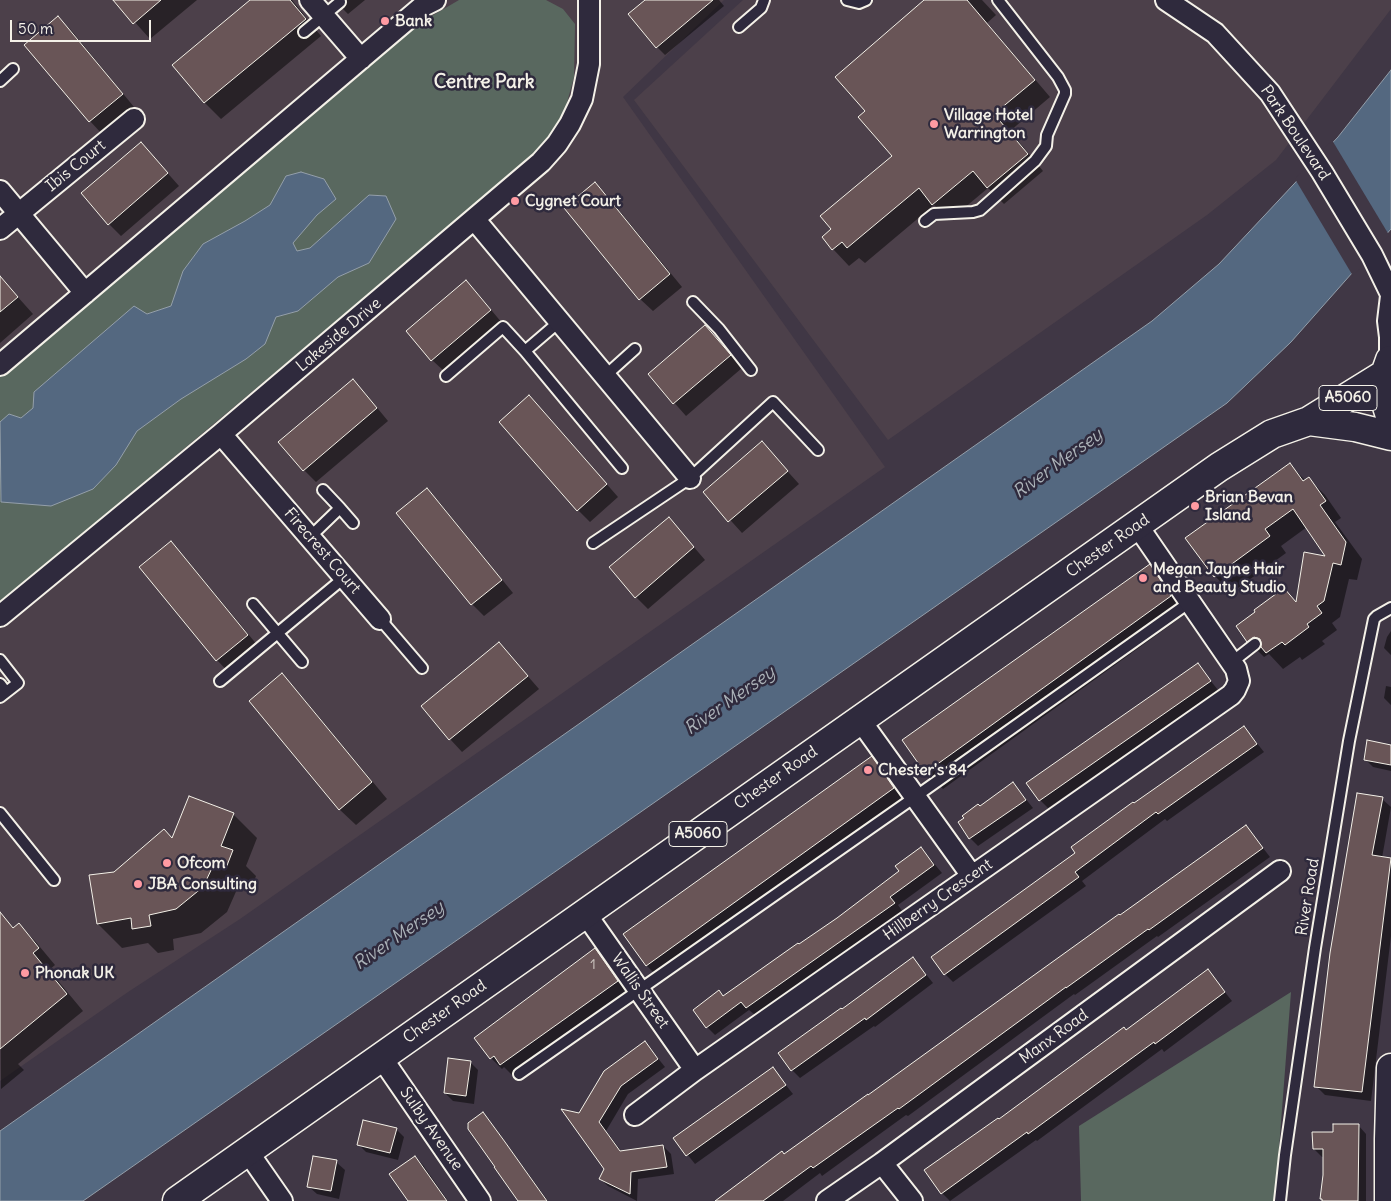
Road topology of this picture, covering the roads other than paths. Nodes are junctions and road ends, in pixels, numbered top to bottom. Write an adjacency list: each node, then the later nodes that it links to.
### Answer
1 (310, 0): 10 (street)
2 (435, 0): 13 (street)
3 (590, 0): 19 (street, Lakeside Drive)
4 (764, 0): 11 (lane)
5 (847, 0): 6 (lane)
6 (866, 0)
7 (998, 0): 20 (lane)
8 (1166, 0): 22 (street, Park Boulevard)
9 (340, 2): 10 (lane)
10 (324, 15): 12 (lane); 13 (street)
11 (739, 27)
12 (304, 32)
13 (361, 59): 23 (street)
14 (13, 69): 15 (lane)
15 (0, 80)
16 (134, 119): 18 (street, Ibis Court)
17 (0, 191): 18 (street)
18 (18, 213): 21 (street, Ibis Court); 23 (street)
19 (475, 220): 25 (street); 35 (street, Lakeside Drive)
20 (925, 221)
21 (0, 229)
22 (1388, 289): 28 (street, Park Boulevard)
23 (85, 293): 29 (street)
24 (692, 302): 30 (lane)
25 (560, 321): 27 (lane); 32 (street)
26 (635, 349): 32 (lane)
27 (525, 351): 31 (lane); 38 (lane)
28 (1389, 364): 33 (highway); 34 (highway, Chester Road / A5060)
29 (0, 365)
30 (751, 370)
31 (446, 376)
32 (605, 376): 39 (street)
33 (1391, 419)
34 (1309, 421): 36 (highway, Chester Road / A5060); 43 (highway, Chester Road / A5060)
35 (221, 434): 44 (street, Firecrest Court); 50 (street, Lakeside Drive)
36 (1391, 436)
37 (818, 450): 39 (lane)
38 (622, 468)
39 (690, 478): 45 (lane)
40 (323, 490): 41 (lane)
41 (340, 508): 42 (lane); 44 (lane)
42 (353, 523)
43 (1137, 525): 47 (street); 60 (highway, Chester Road / A5060)
44 (310, 537): 46 (street, Firecrest Court)
45 (593, 543)
46 (345, 578): 51 (street, Firecrest Court); 52 (lane)
47 (1190, 602): 56 (street); 61 (lane)
48 (254, 604): 52 (lane)
49 (1391, 608): 80 (lane, River Road)
50 (0, 616)
51 (380, 619): 57 (lane, Firecrest Court)
52 (278, 633): 55 (lane); 58 (lane)
53 (1255, 644): 56 (lane)
54 (0, 660): 59 (lane)
55 (302, 662)
56 (1232, 662): 64 (street, Hillberry Crescent)
57 (422, 668)
58 (220, 681)
59 (2, 691)
60 (860, 720): 61 (street); 66 (highway, Chester Road / A5060)
61 (916, 797): 64 (street); 67 (lane)
62 (0, 814): 65 (lane)
63 (1280, 871): 74 (street, Manx Road)
64 (972, 876): 70 (street, Hillberry Crescent)
65 (54, 880)
66 (585, 913): 67 (street, Wallis Street); 68 (highway, Chester Road / A5060)
67 (640, 990): 70 (street, Wallis Street); 71 (lane)
68 (381, 1058): 73 (highway, Chester Road / A5060); 77 (street, Sulby Avenue)
69 (1391, 1068): 81 (highway)
70 (695, 1070): 72 (street, Hillberry Crescent)
71 (519, 1074)
72 (635, 1115)
73 (248, 1152): 75 (highway, Chester Road / A5060); 76 (street)
74 (882, 1163): 78 (street, Manx Road); 79 (street)
75 (177, 1201)
76 (282, 1201)
77 (480, 1201)
78 (827, 1201)
79 (912, 1201)
80 (1280, 1201)
81 (1389, 1201)

